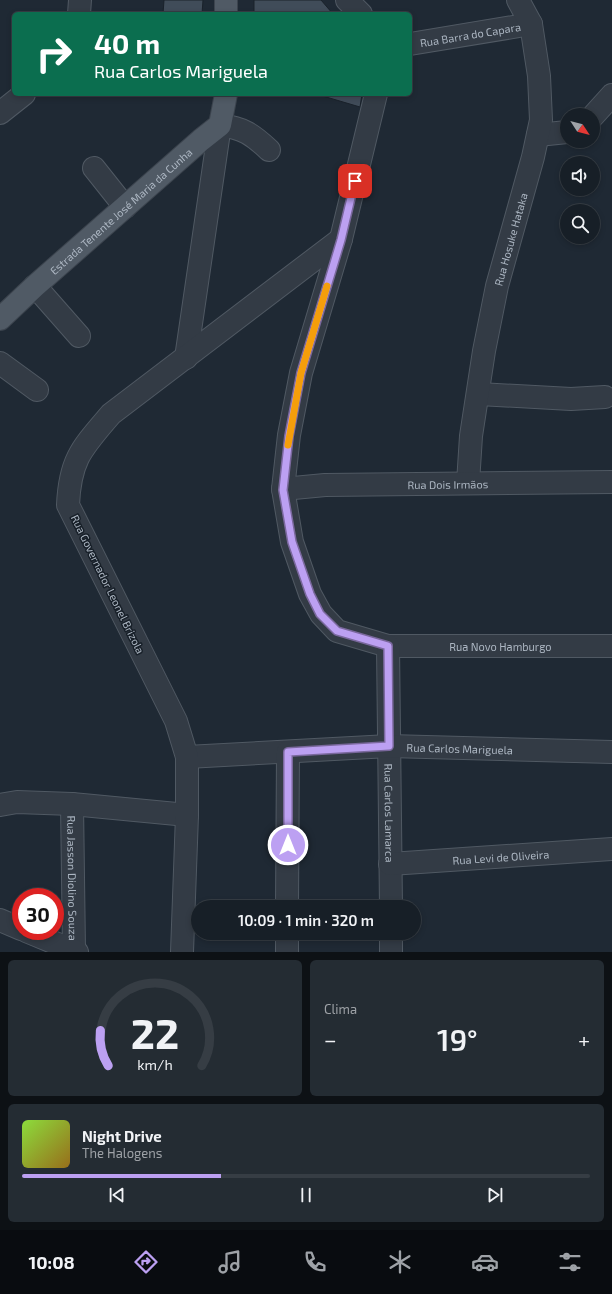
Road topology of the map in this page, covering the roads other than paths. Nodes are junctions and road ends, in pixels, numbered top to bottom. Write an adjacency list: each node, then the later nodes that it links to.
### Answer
1 (80, 0): 5 (street)
2 (226, 0): 6 (main road)
3 (347, 0): 7 (street)
4 (518, 0): 8 (street, Rua Hosuke Hataka)
5 (79, 12)
6 (226, 12)
7 (358, 12)
8 (531, 24): 9 (street, Rua Barra do Capara); 18 (street, Rua Hosuke Hataka)
9 (412, 44)
10 (612, 95): 14 (street)
11 (21, 96): 15 (street)
12 (226, 96): 16 (main road)
13 (376, 96): 22 (street, Rua Novo Hamburgo)
14 (600, 108)
15 (0, 113)
16 (220, 125): 19 (street); 21 (main road, Estrada Tenente José Maria da Cunha); 26 (street)
17 (560, 133): 18 (street)
18 (538, 135): 29 (street, Rua Hosuke Hataka)
19 (269, 150)
20 (94, 168): 21 (street)
21 (125, 207): 23 (main road, Estrada Tenente José Maria da Cunha)
22 (341, 240): 26 (street, Rua Governador Leonel Brizola); 33 (street, Rua Novo Hamburgo)
23 (35, 286): 24 (main road, Estrada Tenente José Maria da Cunha); 25 (street)
24 (0, 319)
25 (79, 336)
26 (186, 358): 39 (street, Rua Governador Leonel Brizola)
27 (0, 363): 28 (street)
28 (37, 390)
29 (479, 394): 30 (street); 32 (street, Rua Hosuke Hataka)
30 (605, 397)
31 (612, 482): 32 (street, Rua Dois Irmãos)
32 (468, 483): 33 (street, Rua Dois Irmãos)
33 (283, 490): 34 (street, Rua Novo Hamburgo)
34 (388, 646): 35 (street, Rua Novo Hamburgo); 36 (street, Rua Carlos Lamarca)
35 (612, 646)
36 (389, 746): 37 (street, Rua Carlos Mariguela); 38 (street, Rua Carlos Mariguela); 44 (street, Rua Carlos Lamarca)
37 (288, 752): 39 (street, Rua Carlos Mariguela); 45 (street)
38 (612, 752)
39 (187, 757): 42 (street, Rua Governador Leonel Brizola)
40 (72, 804): 41 (street); 42 (street); 52 (street, Rua Jasson Diolino Souza)
41 (0, 805)
42 (187, 815): 53 (street, Rua Governador Leonel Brizola)
43 (612, 849): 44 (street, Rua Levi de Oliveira)
44 (390, 864): 46 (street, Rua Carlos Lamarca)
45 (287, 900)
46 (391, 900)
47 (0, 920): 48 (street)
48 (12, 925)
49 (47, 940): 52 (street)
50 (287, 940): 54 (street)
51 (391, 940): 55 (street)
52 (75, 952)
53 (182, 952)
54 (287, 952)
55 (391, 952)

